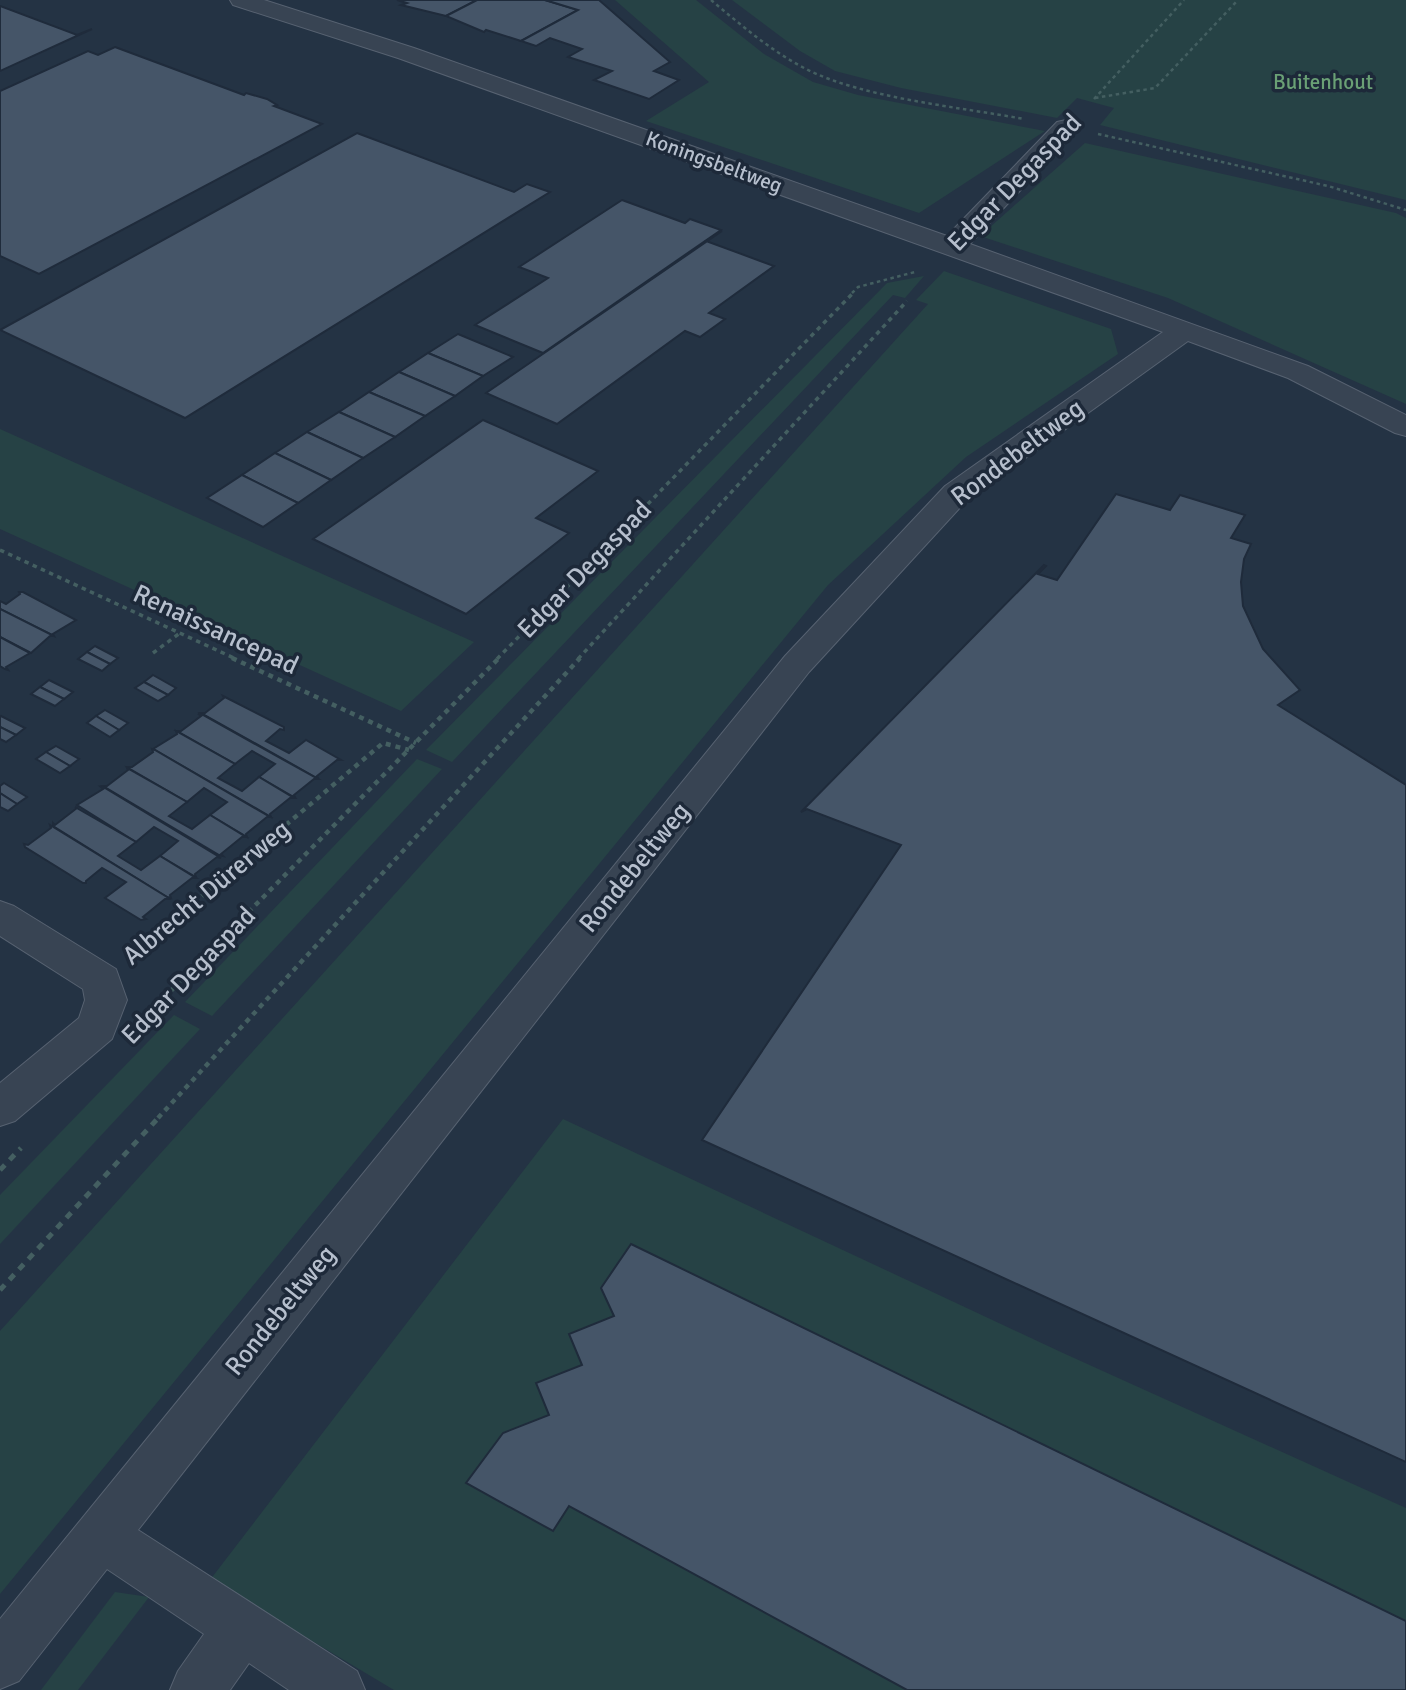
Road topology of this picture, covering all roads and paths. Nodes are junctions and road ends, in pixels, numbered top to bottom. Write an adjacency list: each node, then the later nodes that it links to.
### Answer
1 (241, 0): 8 (street, Koningsbeltweg)
2 (711, 0): 6 (path)
3 (1184, 0): 5 (path, Edgar Degaspad)
4 (1237, 0): 5 (path)
5 (1095, 98): 6 (path, Edgar Degaspad)
6 (1066, 127): 7 (path); 8 (street, Edgar Degaspad)
7 (1406, 211)
8 (952, 247): 10 (street, Koningsbeltweg); 15 (path, Edgar Degaspad)
9 (907, 301): 23 (path)
10 (1185, 330): 11 (street); 24 (street, Rondebeltweg)
11 (1406, 427)
12 (0, 550): 13 (path, Renaissancepad)
13 (180, 633): 14 (path); 15 (path, Renaissancepad)
14 (153, 653)
15 (416, 743): 16 (path, Edgar Degaspad)
16 (409, 750): 18 (path, Albrecht Dürerweg); 19 (path, Edgar Degaspad)
17 (0, 916): 18 (street, Albrecht Dürerweg)
18 (101, 980): 20 (street)
19 (147, 1016)
20 (0, 1108)
21 (28, 1141): 22 (path)
22 (0, 1170)
23 (0, 1290)
24 (100, 1535): 25 (street); 26 (street, Rondebeltweg)
25 (242, 1627): 27 (street); 28 (street)
26 (0, 1662)
27 (197, 1690)
28 (338, 1690)

